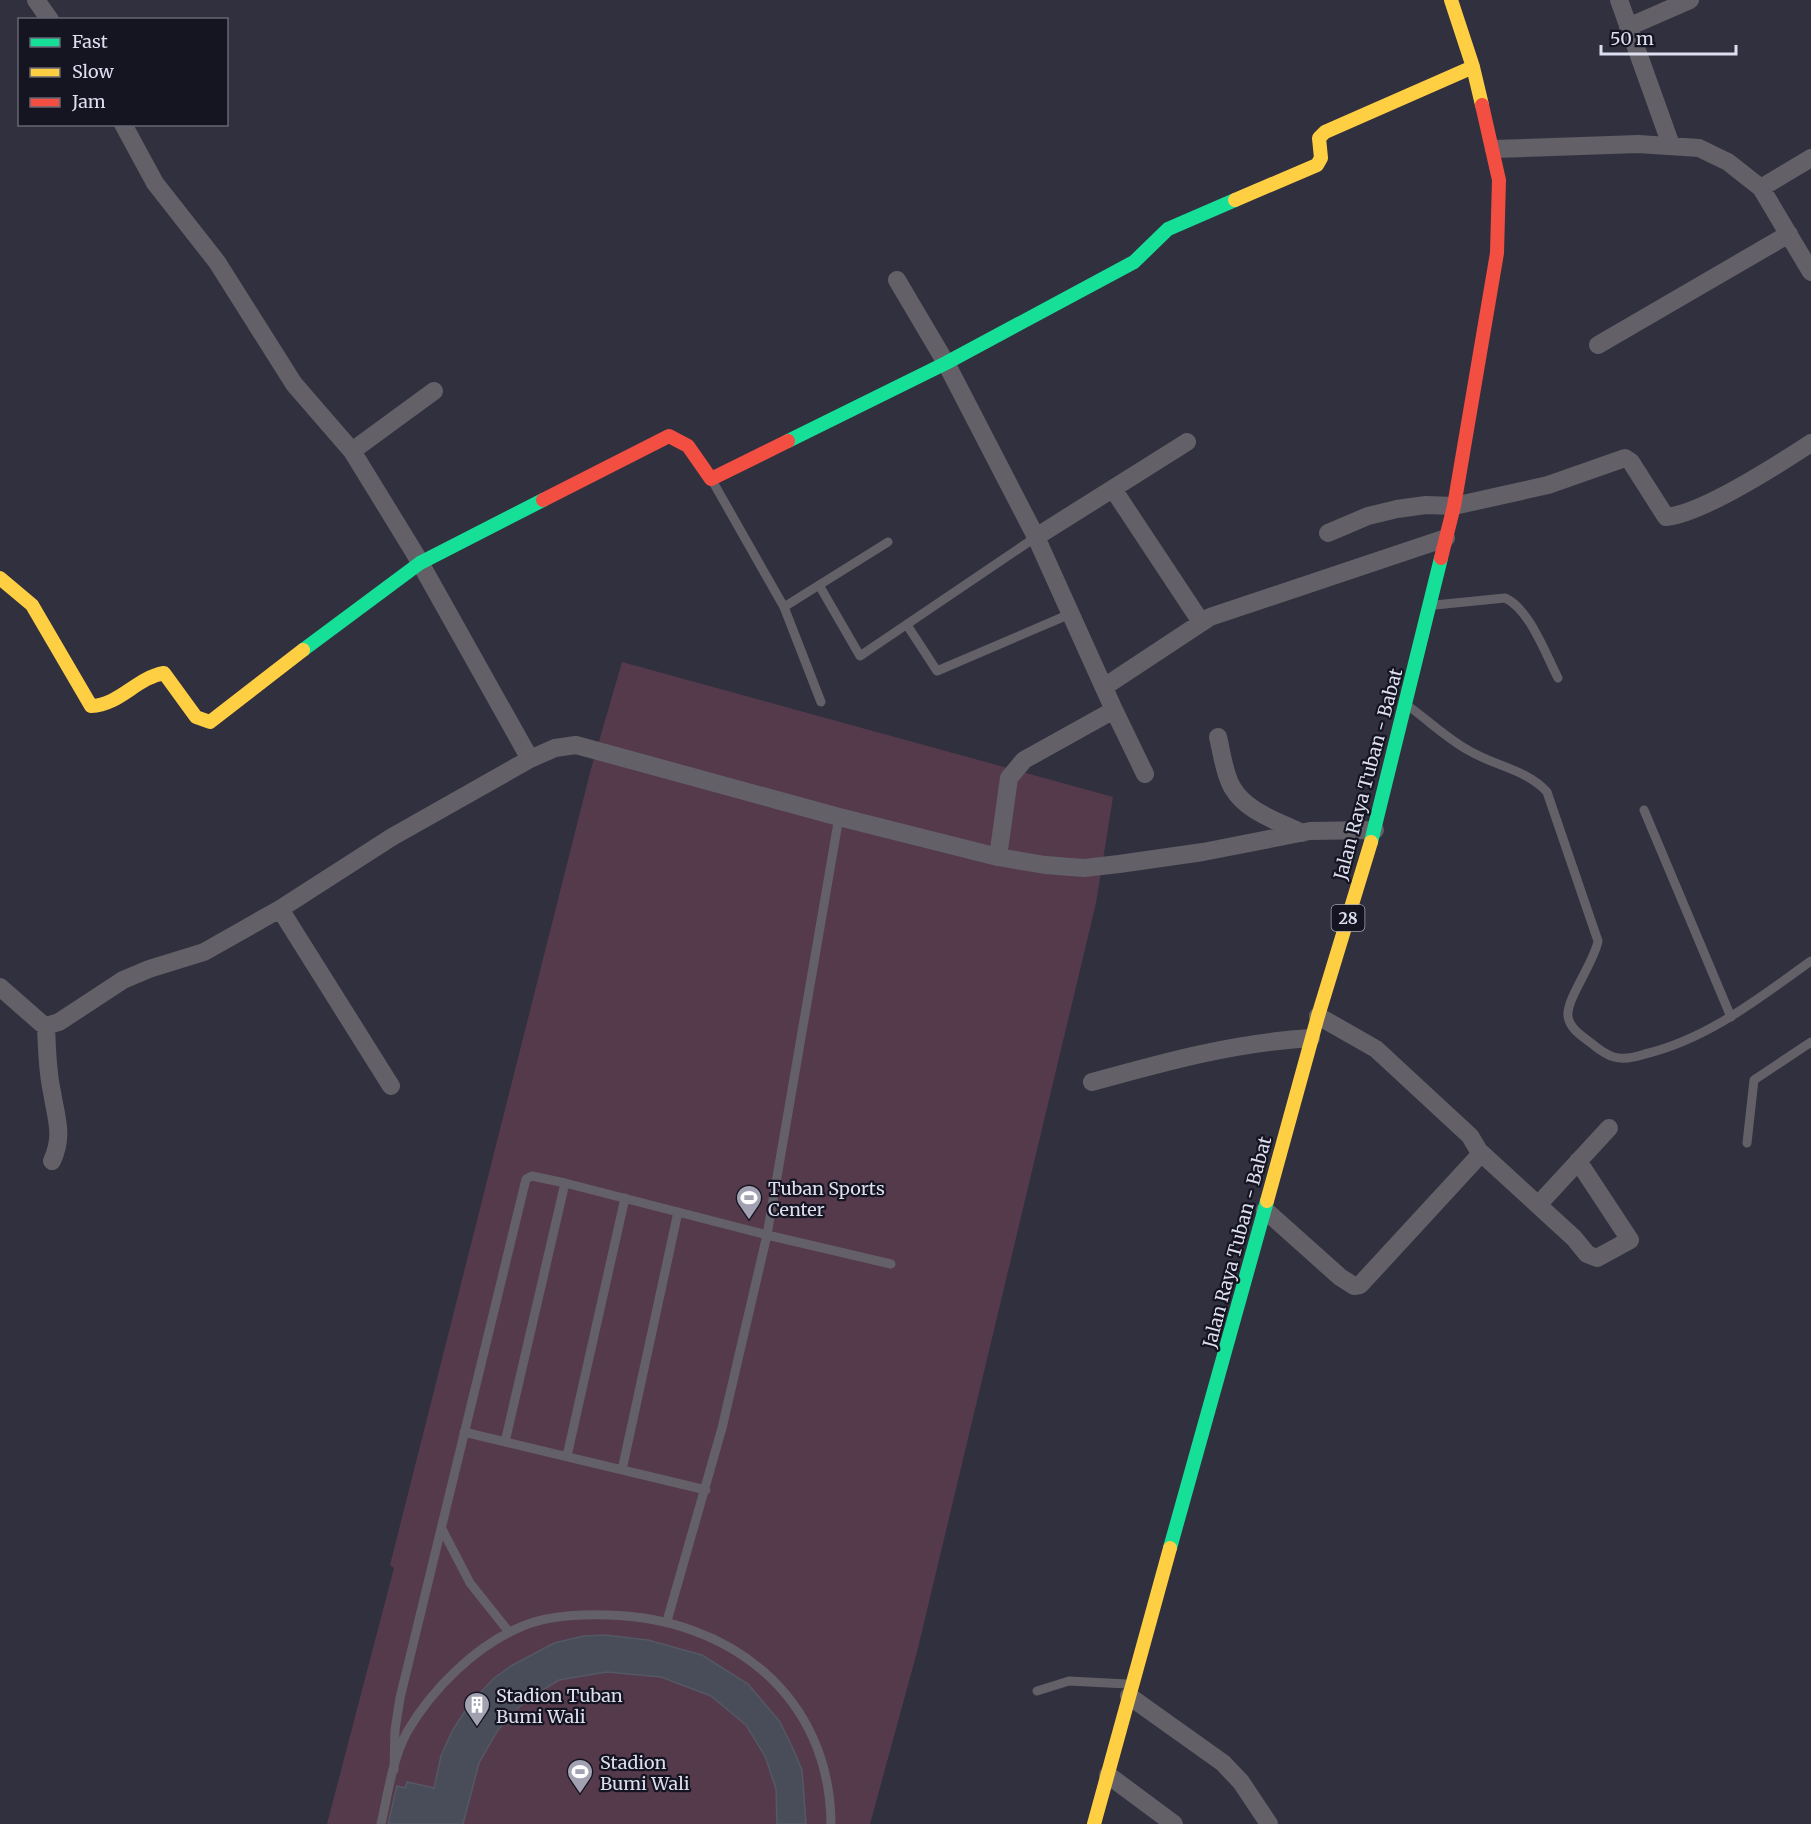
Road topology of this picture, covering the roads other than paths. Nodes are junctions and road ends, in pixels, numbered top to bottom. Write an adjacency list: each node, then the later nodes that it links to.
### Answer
1 (36, 0): 5 (street)
2 (1451, 0): 7 (main road, Jalan Raya Tuban - Babat / 28)
3 (1619, 0): 6 (street)
4 (1690, 0): 6 (street)
5 (49, 18)
6 (1628, 27): 9 (street)
7 (1473, 67): 10 (main road, Jalan Raya Tuban - Babat / 28); 17 (main road)
8 (124, 126): 21 (street)
9 (1671, 145): 10 (street); 12 (street)
10 (1494, 149): 24 (main road, Jalan Raya Tuban - Babat / 28)
11 (1811, 158): 12 (street)
12 (1761, 188): 13 (street)
13 (1789, 234): 14 (street); 16 (street)
14 (1811, 272)
15 (897, 280): 17 (street)
16 (1598, 345)
17 (946, 363): 22 (main road); 26 (street)
18 (434, 391): 21 (street)
19 (1187, 442): 23 (street)
20 (1811, 443): 24 (street)
21 (352, 451): 29 (street)
22 (711, 478): 29 (main road); 33 (lane)
23 (1113, 489): 26 (street); 35 (street)
24 (1454, 506): 25 (street); 27 (main road, Jalan Raya Tuban - Babat / 28)
25 (1328, 533)
26 (1036, 537): 34 (street); 36 (lane)
27 (1446, 538): 32 (main road, Jalan Raya Tuban - Babat / 28); 35 (street)
28 (888, 542): 31 (lane)
29 (420, 563): 30 (main road); 43 (street)
30 (0, 578)
31 (819, 585): 33 (lane); 36 (lane)
32 (1429, 605): 37 (lane); 40 (main road, Jalan Raya Tuban - Babat / 28)
33 (784, 607): 39 (lane)
34 (1070, 614): 36 (lane); 38 (street)
35 (1201, 622): 38 (street)
36 (906, 625)
37 (1558, 678)
38 (1104, 687): 41 (street)
39 (821, 702)
40 (1407, 705): 47 (main road, Jalan Raya Tuban - Babat / 28); 54 (lane)
41 (1114, 710): 44 (street); 49 (street)
42 (1218, 737): 48 (street)
43 (530, 759): 46 (street); 50 (street)
44 (1145, 774)
45 (1644, 810): 54 (lane)
46 (839, 817): 49 (street); 70 (lane)
47 (1375, 830): 48 (street); 53 (main road, Jalan Raya Tuban - Babat / 28)
48 (1302, 833): 49 (street)
49 (998, 857)
50 (280, 909): 55 (street); 59 (street)
51 (1811, 961): 54 (lane)
52 (0, 987): 55 (street)
53 (1318, 1016): 56 (main road, Jalan Raya Tuban - Babat / 28); 62 (street)
54 (1731, 1017)
55 (46, 1026): 63 (street)
56 (1311, 1038): 58 (street); 68 (main road, Jalan Raya Tuban - Babat / 28)
57 (1811, 1042): 61 (lane)
58 (1092, 1082)
59 (391, 1086)
60 (1610, 1128): 64 (street)
61 (1747, 1143)
62 (1479, 1151): 67 (street); 68 (street)
63 (52, 1161)
64 (1578, 1161): 67 (street); 67 (street)
65 (565, 1183): 66 (lane); 72 (lane); 73 (lane)
66 (625, 1198): 69 (lane); 74 (lane)
67 (1538, 1205)
68 (1265, 1210): 80 (main road, Jalan Raya Tuban - Babat / 28)
69 (678, 1212): 70 (lane); 75 (lane)
70 (767, 1235): 71 (lane); 76 (lane)
71 (891, 1264)
72 (464, 1432): 73 (lane); 77 (lane)
73 (505, 1442): 74 (lane)
74 (567, 1456): 75 (lane)
75 (622, 1470): 76 (lane)
76 (706, 1490): 78 (lane)
77 (442, 1529): 79 (lane); 82 (lane)
78 (667, 1621): 79 (lane); 85 (lane)
79 (509, 1632): 82 (lane)
80 (1131, 1690): 81 (lane); 83 (main road, Jalan Raya Tuban - Babat / 28); 88 (street)
81 (1036, 1691)
82 (394, 1770): 84 (lane)
83 (1108, 1775): 86 (main road, Jalan Raya Tuban - Babat / 28); 87 (street)
84 (381, 1824)
85 (831, 1824)
86 (1094, 1824)
87 (1174, 1824)
88 (1269, 1824)

